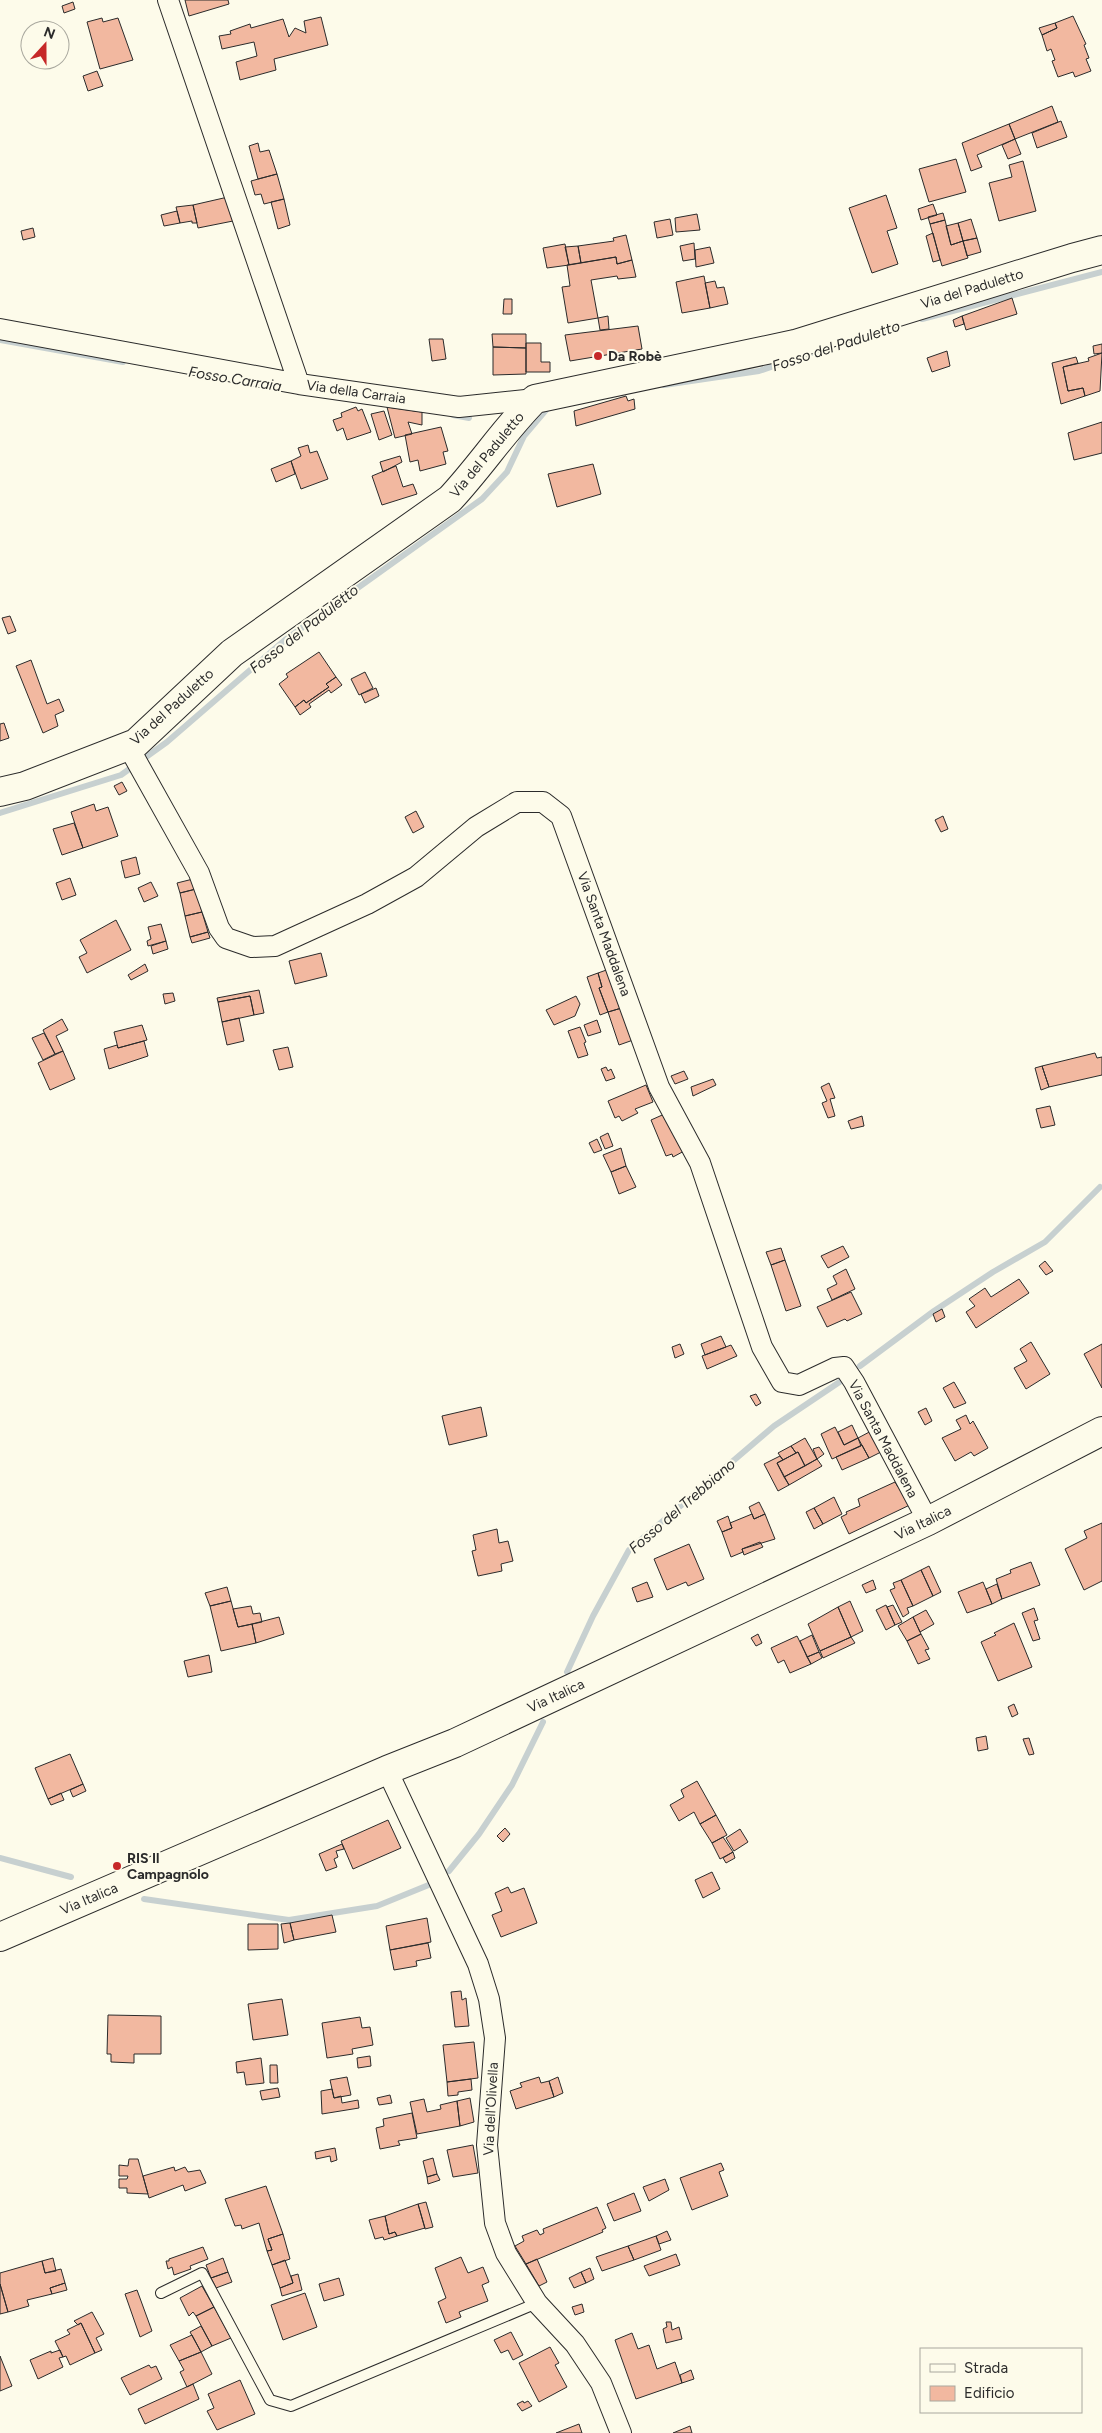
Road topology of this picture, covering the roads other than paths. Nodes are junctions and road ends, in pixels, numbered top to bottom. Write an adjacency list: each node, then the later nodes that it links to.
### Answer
1 (168, 0): 4 (street)
2 (1102, 250): 5 (street, Via del Paduletto)
3 (0, 329): 4 (street, Via della Carraia)
4 (299, 384): 5 (street, Via della Carraia)
5 (535, 399): 6 (street, Via del Paduletto)
6 (134, 758): 7 (street, Via del Paduletto); 9 (street, Via Santa Maddalena)
7 (0, 792)
8 (1102, 1431): 9 (street, Via Italica)
9 (928, 1521): 10 (street, Via Italica)
10 (387, 1770): 11 (street, Via Italica); 13 (street, Via dell'Olivella)
11 (0, 1937)
12 (161, 2293): 13 (lane)
13 (537, 2303): 14 (street, Via dell'Olivella)
14 (621, 2433)

